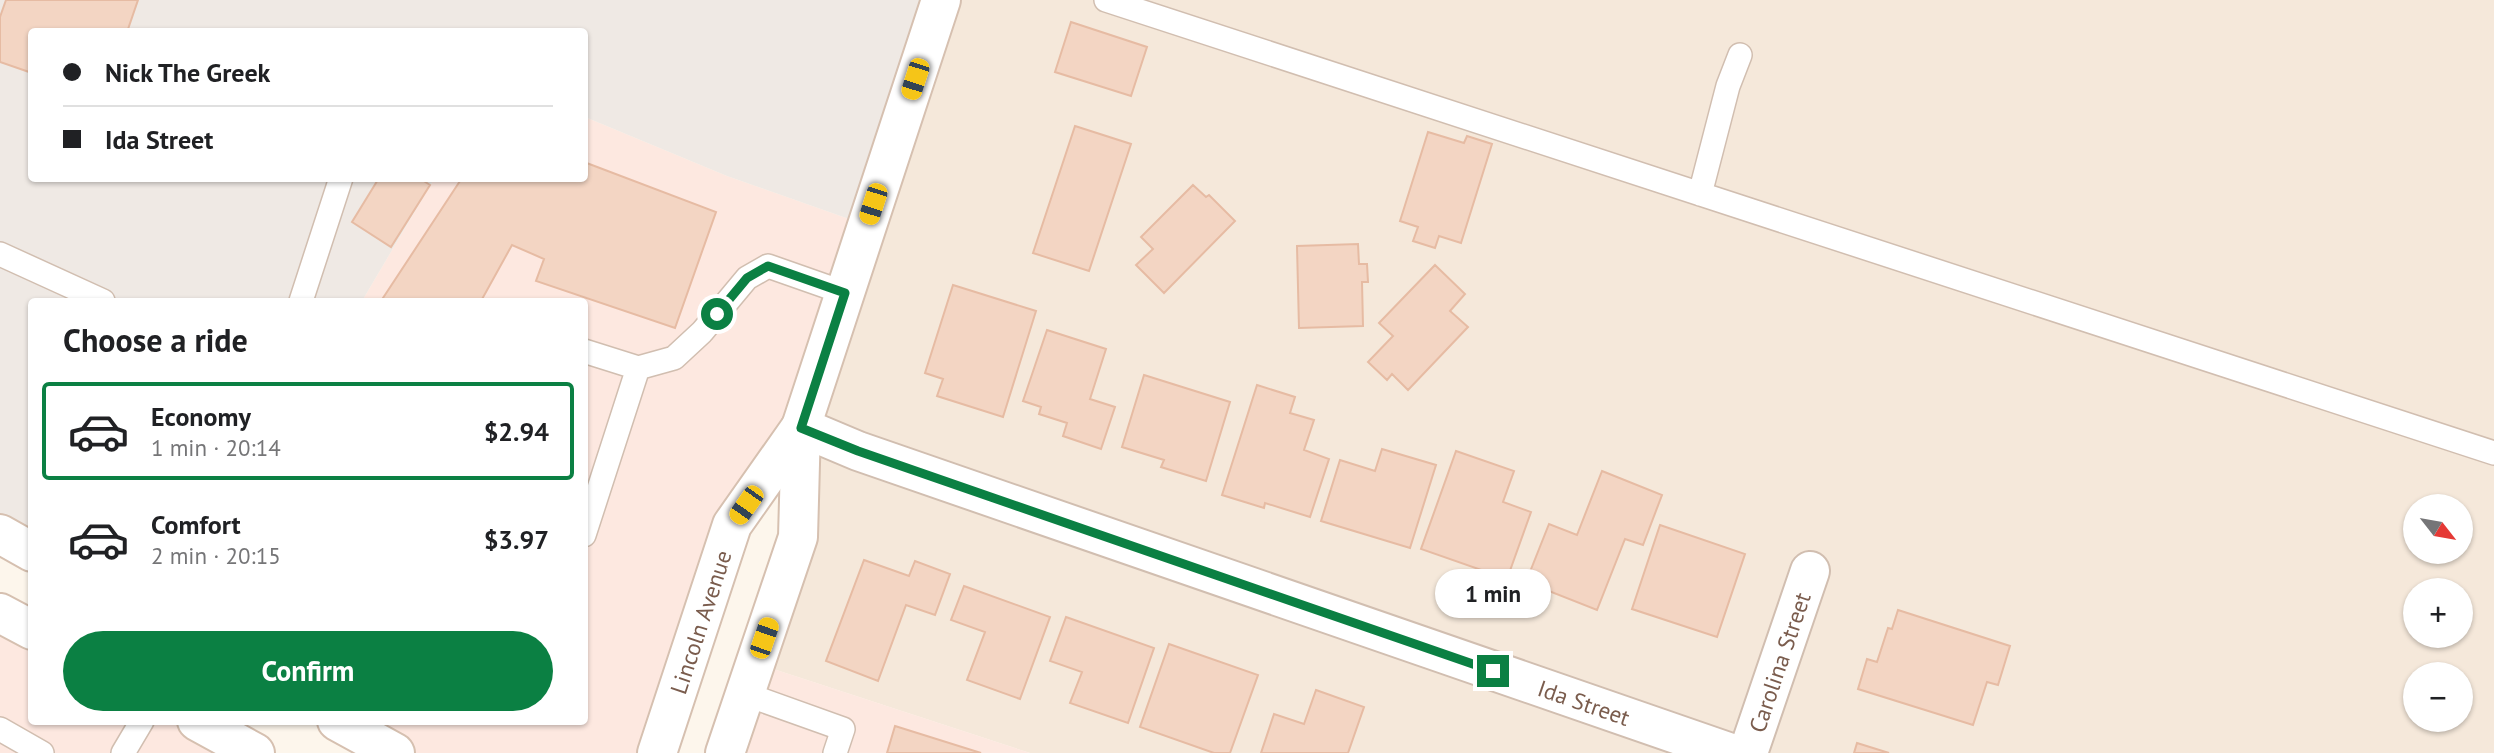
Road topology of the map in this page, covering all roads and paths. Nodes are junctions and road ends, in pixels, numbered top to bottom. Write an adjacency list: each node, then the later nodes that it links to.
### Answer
1 (941, 0): 7 (main road, Lincoln Avenue)
2 (1106, 0): 5 (lane)
3 (1740, 55): 5 (lane)
4 (340, 182): 9 (lane)
5 (1700, 194): 13 (lane)
6 (0, 254): 8 (lane)
7 (845, 293): 11 (lane); 12 (main road, Lincoln Avenue)
8 (96, 298)
9 (302, 298)
10 (588, 352): 11 (lane)
11 (638, 368): 14 (lane)
12 (801, 428): 20 (main road, Lincoln Avenue); 29 (main road, Lincoln Avenue); 32 (main road, Ida Street)
13 (2494, 453)
14 (588, 524)
15 (0, 534): 16 (main road)
16 (28, 550)
17 (1810, 571): 33 (main road, Carolina Street)
18 (0, 613): 19 (main road)
19 (28, 628)
20 (745, 694): 30 (main road, Lincoln Avenue); 31 (lane)
21 (140, 725): 26 (lane)
22 (204, 725): 27 (main road)
23 (347, 725): 28 (main road)
24 (0, 729): 25 (lane)
25 (42, 753)
26 (123, 753)
27 (255, 753)
28 (395, 753)
29 (657, 753)
30 (724, 753)
31 (835, 753)
32 (1731, 753)
33 (1748, 753)

